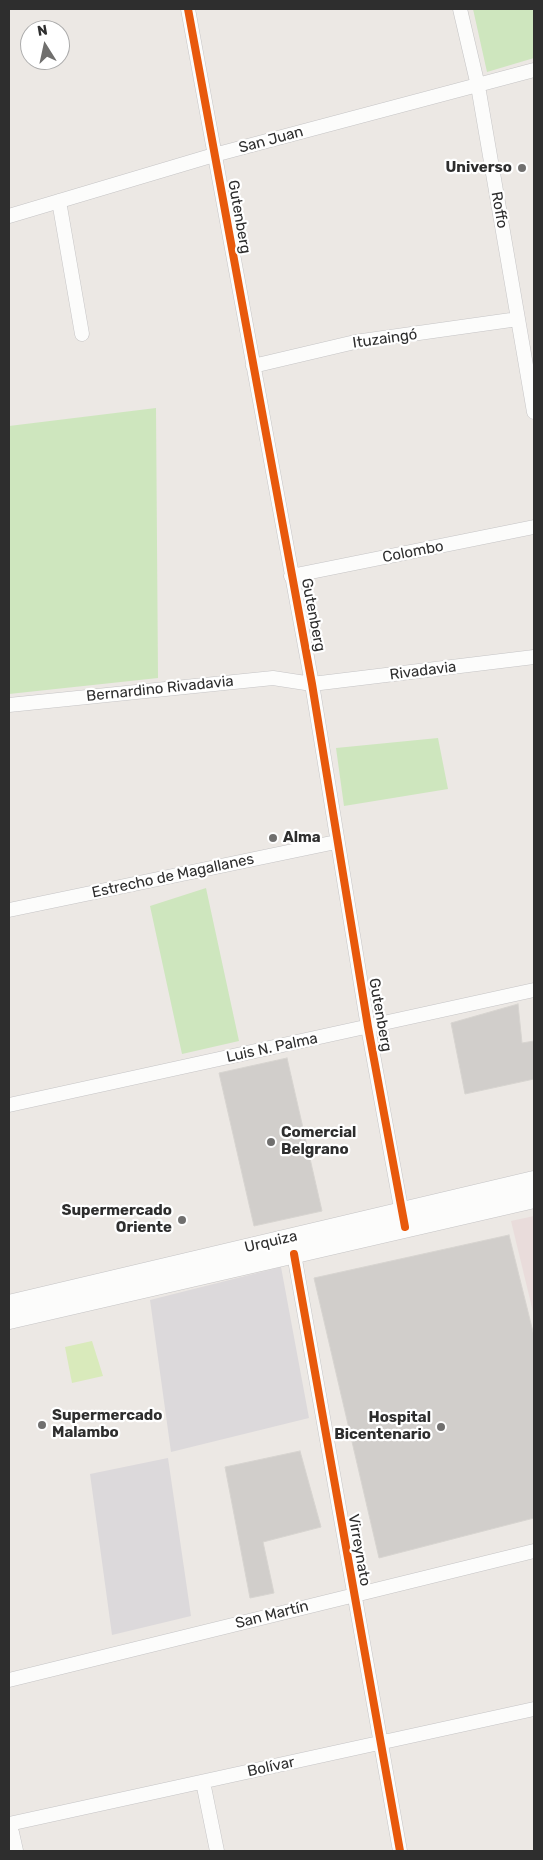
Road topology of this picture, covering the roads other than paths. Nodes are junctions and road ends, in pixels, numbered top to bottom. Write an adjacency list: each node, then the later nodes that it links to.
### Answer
1 (188, 9): 5 (street, Gutenberg)
2 (460, 9): 4 (street, Roffo)
3 (534, 70): 4 (street, San Juan)
4 (478, 86): 5 (street, San Juan); 8 (street, Roffo)
5 (214, 155): 6 (street, San Juan); 10 (street, Gutenberg)
6 (58, 202): 7 (street, San Juan); 9 (street)
7 (9, 216)
8 (518, 319): 10 (street, Ituzaingó); 11 (street, Roffo)
9 (82, 334)
10 (253, 366): 13 (street, Gutenberg)
11 (534, 412)
12 (534, 527): 13 (street, Colombo)
13 (291, 576): 15 (street, Gutenberg)
14 (534, 657): 15 (street, Rivadavia)
15 (312, 684): 16 (street, Bernardino Rivadavia); 17 (street, Gutenberg)
16 (9, 705)
17 (336, 842): 18 (street, Estrecho de Magallanes); 20 (street, Gutenberg)
18 (9, 910)
19 (534, 990): 20 (street, Luis N. Palma)
20 (368, 1027): 21 (street, Luis N. Palma); 24 (street, Gutenberg)
21 (9, 1105)
22 (534, 1181): 24 (main road, Urquiza)
23 (534, 1198): 24 (main road, Urquiza)
24 (404, 1220): 25 (main road, Urquiza); 26 (main road, Urquiza)
25 (294, 1254): 27 (main road, Urquiza); 29 (street, Virreynato)
26 (9, 1304)
27 (9, 1319)
28 (534, 1551): 29 (street, San Martín)
29 (353, 1596): 30 (street, San Martín); 32 (street, Virreynato)
30 (9, 1680)
31 (534, 1709): 32 (street, Bolívar)
32 (381, 1743): 33 (street, Bolívar); 38 (street, Virreynato)
33 (202, 1782): 34 (street, Bolívar); 37 (street)
34 (9, 1824)
35 (9, 1833): 36 (main road)
36 (13, 1851)
37 (217, 1851)
38 (400, 1851)

